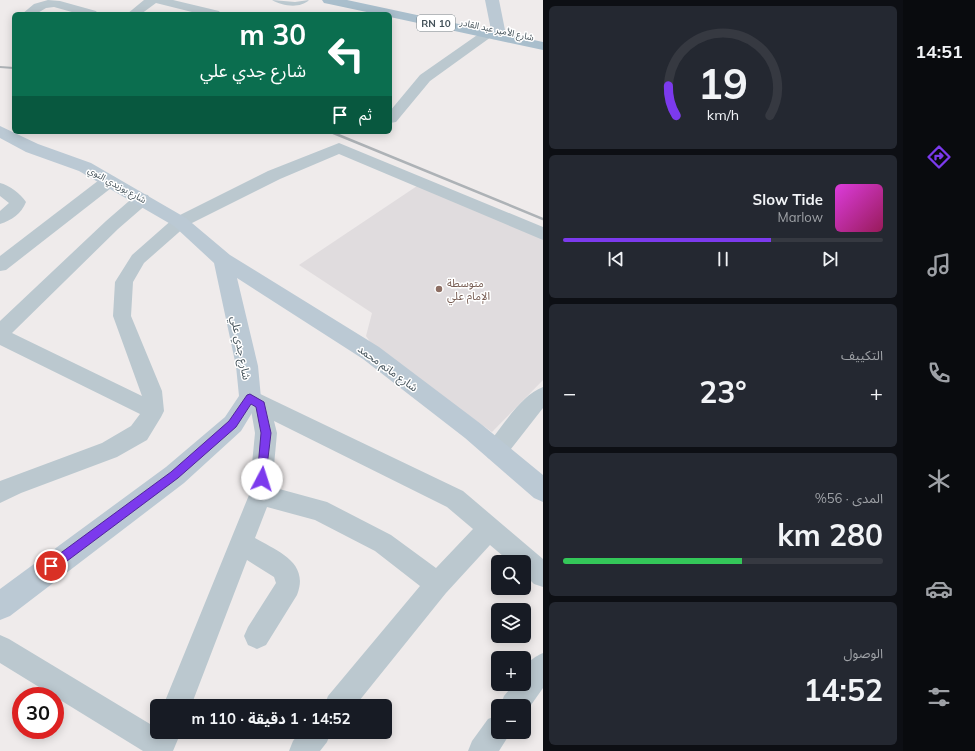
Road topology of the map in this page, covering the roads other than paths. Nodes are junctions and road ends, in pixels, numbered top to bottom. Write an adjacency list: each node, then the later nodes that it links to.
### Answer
1 (134, 0): 6 (street)
2 (275, 0): 3 (lane)
3 (306, 0)
4 (329, 0): 12 (main road, شارع الأمير عبد القادر / RN 10)
5 (358, 0): 14 (main road, شارع الأمير عبد القادر / RN 10)
6 (153, 1): 10 (street); 11 (street)
7 (489, 1): 14 (street)
8 (31, 12): 9 (street)
9 (85, 12)
10 (136, 12)
11 (205, 12)
12 (390, 12)
13 (392, 12): 14 (main road, شارع الأمير عبد القادر / RN 10)
14 (493, 32): 15 (main road, شارع الأمير عبد القادر / RN 10); 16 (main road, شارع الأمير عبد القادر / RN 10); 17 (street)
15 (543, 40)
16 (543, 46)
17 (392, 118)
18 (0, 131): 19 (street, شارع بوزيدي النوي)
19 (109, 181): 21 (street, شارع بوزيدي النوي); 26 (street)
20 (0, 188): 22 (street)
21 (142, 199): 23 (street, شارع بوزيدي النوي); 27 (street)
22 (0, 218)
23 (180, 222): 24 (street); 25 (street, شارع بوزيدي النوي); 30 (street)
24 (543, 234)
25 (223, 260): 28 (street, شارع جدي علي); 31 (street, شارع ماتم محمد)
26 (0, 265)
27 (0, 335): 30 (street)
28 (255, 401): 34 (street); 35 (street); 39 (street)
29 (539, 406): 31 (street)
30 (154, 411): 33 (street)
31 (496, 451): 32 (street, شارع ماتم محمد)
32 (543, 490)
33 (0, 492)
34 (260, 495): 36 (street); 38 (street)
35 (490, 528): 37 (street); 38 (street)
36 (241, 543): 40 (street); 43 (street)
37 (543, 575)
38 (437, 584): 44 (street)
39 (0, 606)
40 (257, 636)
41 (0, 648): 48 (street)
42 (543, 666): 45 (street)
43 (180, 699)
44 (344, 699)
45 (519, 699)
46 (312, 739): 49 (street)
47 (491, 739): 50 (street)
48 (163, 743)
49 (303, 751)
50 (482, 751)

